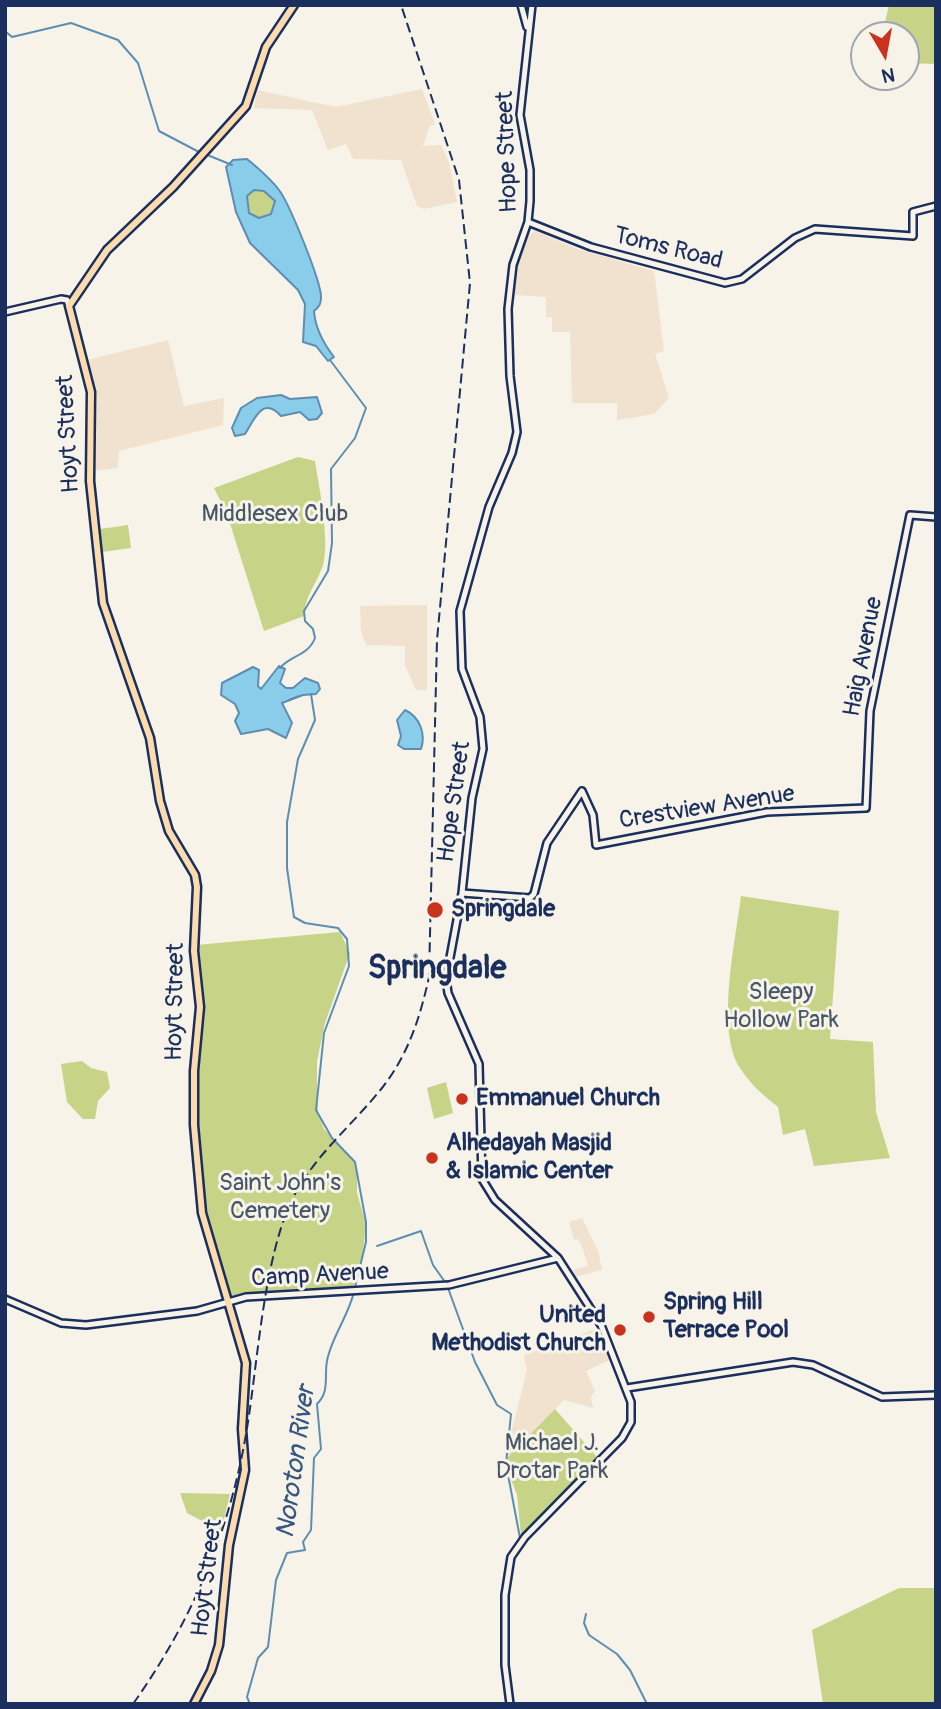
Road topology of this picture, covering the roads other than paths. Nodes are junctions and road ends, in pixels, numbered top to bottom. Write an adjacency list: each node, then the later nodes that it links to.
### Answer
1 (294, 5): 7 (main road)
2 (521, 5): 4 (main road, Hope Street)
3 (532, 5): 4 (main road, Hope Street)
4 (527, 27): 6 (main road, Hope Street)
5 (936, 206): 6 (main road, Toms Road)
6 (528, 222): 11 (main road, Hope Street)
7 (69, 306): 8 (main road); 14 (main road, Hoyt Street)
8 (5, 312)
9 (934, 517): 10 (main road, Haig Avenue)
10 (866, 808): 11 (main road, Crestview Avenue)
11 (462, 893): 12 (main road, Hope Street)
12 (558, 1258): 14 (main road, Camp Avenue); 15 (main road, Hope Street)
13 (5, 1299): 14 (main road, Camp Avenue)
14 (229, 1302): 17 (main road, Hoyt Street)
15 (627, 1388): 16 (main road); 18 (main road, Hope Street)
16 (936, 1395)
17 (194, 1704)
18 (510, 1704)

